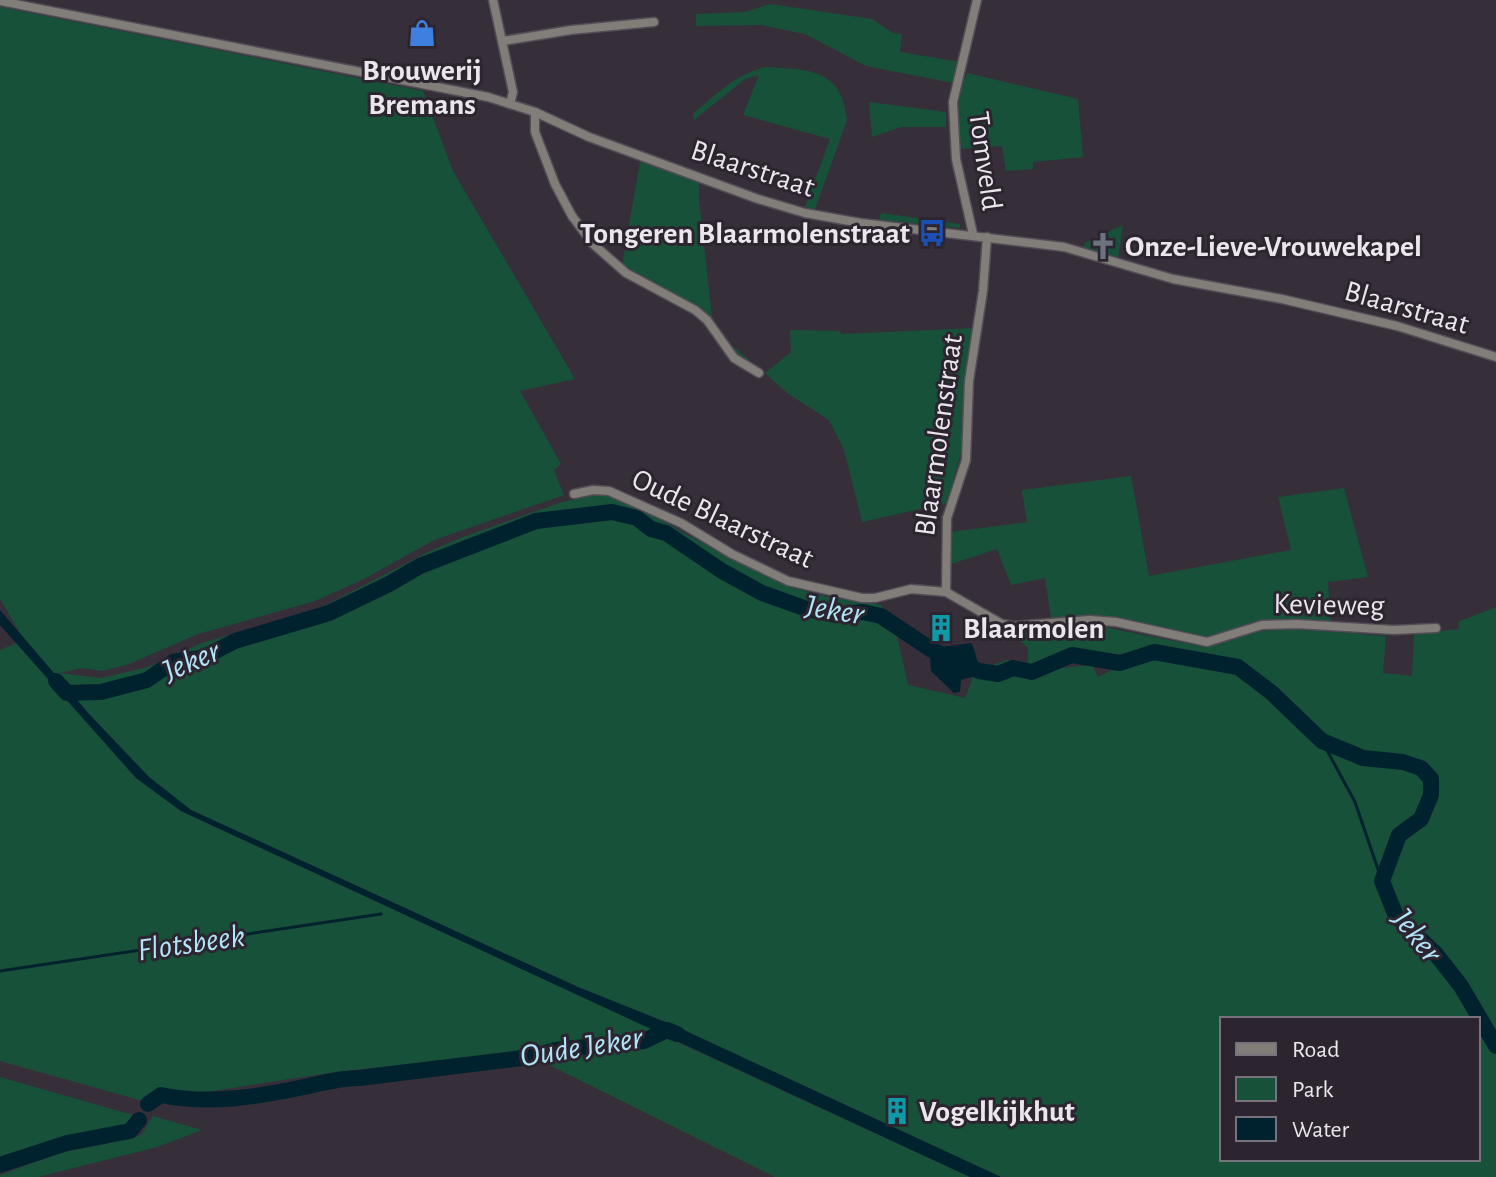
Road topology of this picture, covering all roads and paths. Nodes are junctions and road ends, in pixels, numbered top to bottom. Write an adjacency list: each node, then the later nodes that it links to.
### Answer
1 (493, 0): 5 (street)
2 (977, 0): 8 (street, Tomveld)
3 (0, 1): 6 (street, Blaarstraat)
4 (654, 22): 5 (street)
5 (503, 41): 6 (street)
6 (510, 104): 7 (street, Blaarstraat)
7 (535, 112): 8 (street, Blaarstraat); 11 (street)
8 (973, 234): 9 (street, Blaarstraat)
9 (987, 237): 10 (street, Blaarstraat); 13 (street, Blaarmolenstraat)
10 (1496, 357)
11 (759, 373)
12 (574, 494): 13 (street, Oude Blaarstraat)
13 (946, 592): 14 (street, Kevieweg)
14 (1436, 628)

